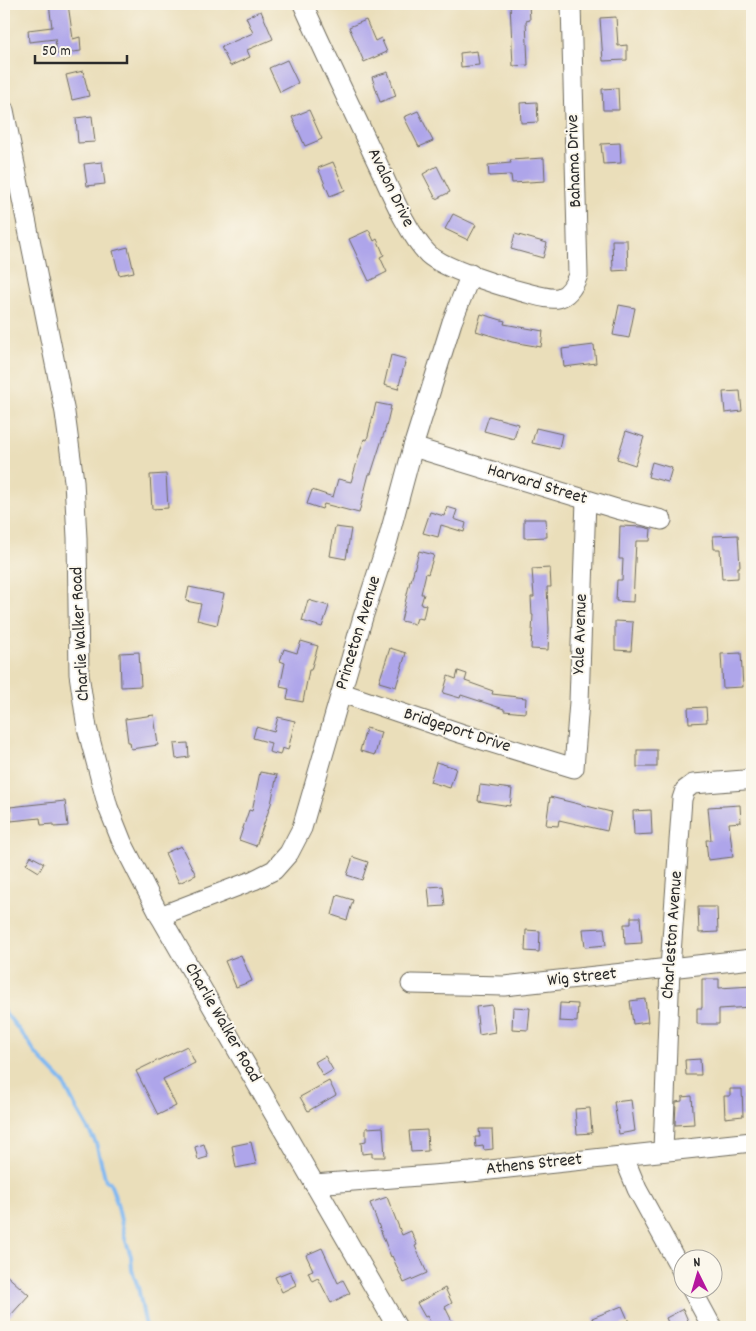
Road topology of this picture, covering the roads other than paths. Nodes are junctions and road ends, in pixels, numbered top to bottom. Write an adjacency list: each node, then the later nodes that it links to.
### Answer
1 (303, 4): 4 (street, Avalon Drive)
2 (571, 4): 5 (street, Bahama Drive)
3 (4, 110): 12 (street, Charlie Walker Road)
4 (471, 274): 5 (street, Avalon Drive); 6 (street, Princeton Avenue)
5 (548, 298)
6 (414, 447): 7 (street, Harvard Street); 9 (street, Princeton Avenue)
7 (586, 500): 8 (street, Harvard Street); 10 (street, Yale Avenue)
8 (662, 520)
9 (342, 693): 10 (street, Bridgeport Drive); 12 (street, Princeton Avenue)
10 (574, 768)
11 (752, 777): 14 (street, Charleston Avenue)
12 (160, 916): 19 (street, Charlie Walker Road)
13 (752, 959): 14 (street, Wig Street)
14 (670, 968): 15 (street, Wig Street); 17 (street, Charleston Avenue)
15 (411, 984)
16 (752, 1142): 17 (street, Athens Street)
17 (663, 1151): 18 (street, Athens Street)
18 (624, 1155): 19 (street, Athens Street); 20 (street)
19 (314, 1184): 22 (street, Charlie Walker Road)
20 (674, 1257)
21 (696, 1298): 23 (street)
22 (397, 1327)
23 (712, 1327)

